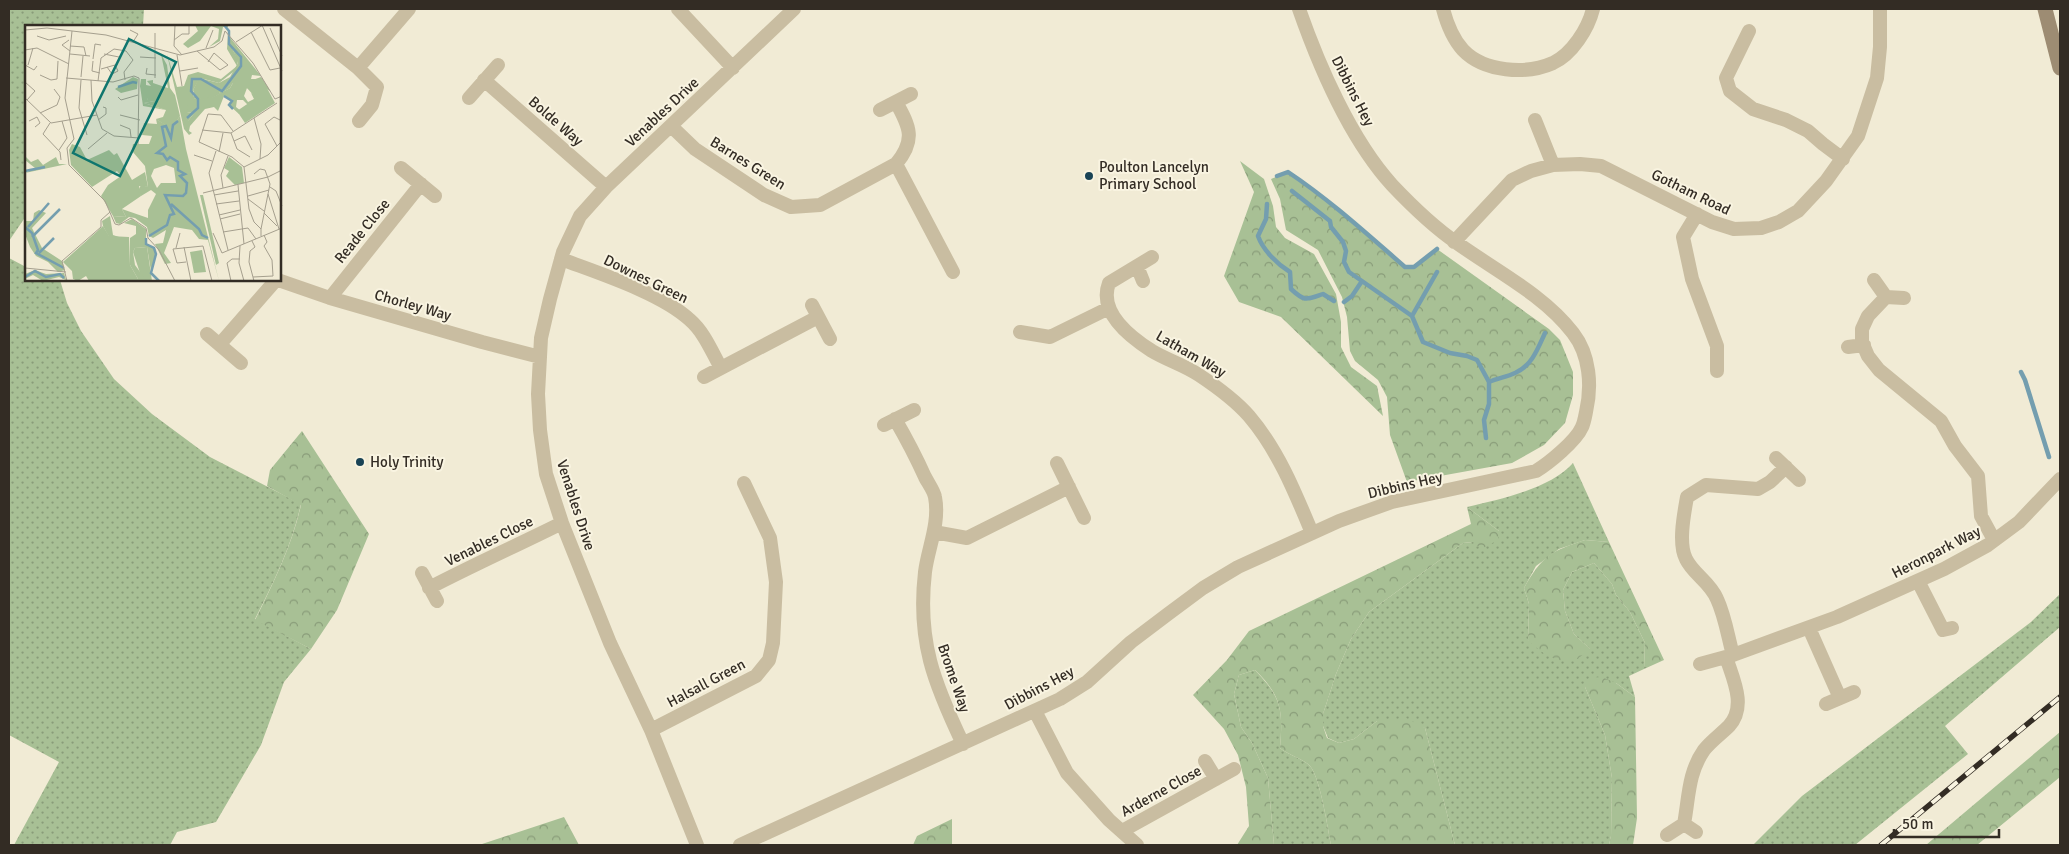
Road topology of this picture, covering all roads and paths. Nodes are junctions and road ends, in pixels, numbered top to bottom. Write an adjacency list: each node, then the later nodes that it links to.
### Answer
1 (284, 9): 12 (street)
2 (409, 9): 12 (street)
3 (678, 9): 13 (street)
4 (794, 9): 13 (street, Venables Drive)
5 (1299, 9): 31 (street, Dibbins Hey)
6 (1443, 9): 7 (street)
7 (1593, 9)
8 (1880, 9): 23 (street, Gotham Road)
9 (2045, 9): 14 (main road)
10 (1749, 31): 23 (street)
11 (498, 65): 15 (street)
12 (358, 68): 20 (street)
13 (733, 68): 21 (street, Venables Drive)
14 (2060, 68)
15 (484, 80): 17 (street); 28 (street, Bolde Way)
16 (911, 94): 18 (street)
17 (469, 98)
18 (896, 102): 19 (street); 24 (street)
19 (880, 110)
20 (359, 121)
21 (671, 126): 24 (street, Barnes Green); 28 (street, Venables Drive)
22 (1542, 127): 25 (street)
23 (1843, 159): 30 (street, Gotham Road)
24 (896, 164): 35 (street)
25 (1553, 165): 30 (street, Gotham Road); 31 (street, Gotham Road)
26 (401, 168): 27 (street)
27 (421, 184): 29 (street); 41 (street, Reade Close)
28 (606, 187): 33 (street, Venables Drive)
29 (435, 196)
30 (1697, 214): 53 (street)
31 (1454, 242): 64 (street, Dibbins Hey)
32 (1152, 257): 34 (street)
33 (561, 259): 50 (street, Venables Drive); 52 (street, Downes Green)
34 (1137, 266): 39 (street); 43 (street)
35 (953, 272)
36 (1874, 280): 40 (street)
37 (276, 281): 47 (street, Chorley Way)
38 (280, 281): 41 (street, Chorley Way)
39 (1143, 281)
40 (1886, 297): 42 (street); 48 (street)
41 (330, 298): 50 (street, Chorley Way)
42 (1904, 298)
43 (1109, 308): 44 (street); 64 (street, Latham Way)
44 (1020, 332)
45 (207, 334): 47 (street)
46 (830, 338): 52 (street)
47 (220, 344): 51 (street)
48 (1864, 346): 49 (street); 65 (street)
49 (1848, 347)
50 (540, 357): 62 (street, Venables Drive)
51 (241, 363)
52 (720, 368): 54 (street)
53 (1717, 371)
54 (704, 377)
55 (914, 410): 63 (street, Brome Way)
56 (1057, 463): 60 (street)
57 (2060, 479): 65 (street, Heronpark Way)
58 (1799, 480): 72 (street)
59 (744, 482): 78 (street, Halsall Green)
60 (1070, 487): 61 (street); 63 (street)
61 (1084, 518)
62 (562, 523): 68 (street, Venables Close); 78 (street, Venables Drive)
63 (934, 532): 79 (street, Brome Way)
64 (1312, 533): 77 (street, Dibbins Hey)
65 (1994, 540): 67 (street, Heronpark Way)
66 (422, 573): 68 (street)
67 (1918, 581): 70 (street, Heronpark Way); 71 (street)
68 (430, 588): 69 (street)
69 (437, 601)
70 (1809, 628): 72 (street, Heronpark Way); 75 (street)
71 (1952, 628)
72 (1730, 656): 73 (street, Heronpark Way); 84 (street)
73 (1700, 664)
74 (1854, 692): 75 (street)
75 (1840, 698): 76 (street)
76 (1826, 704)
77 (1035, 711): 79 (street, Dibbins Hey); 83 (street)
78 (651, 730): 85 (street, Venables Drive)
79 (963, 744): 86 (street, Dibbins Hey)
80 (1205, 761): 82 (street, Arderne Close)
81 (1234, 769): 82 (street, Arderne Close)
82 (1216, 779): 83 (street, Arderne Close)
83 (1122, 831): 87 (street)
84 (1667, 835)
85 (697, 845)
86 (740, 845)
87 (1137, 845)

